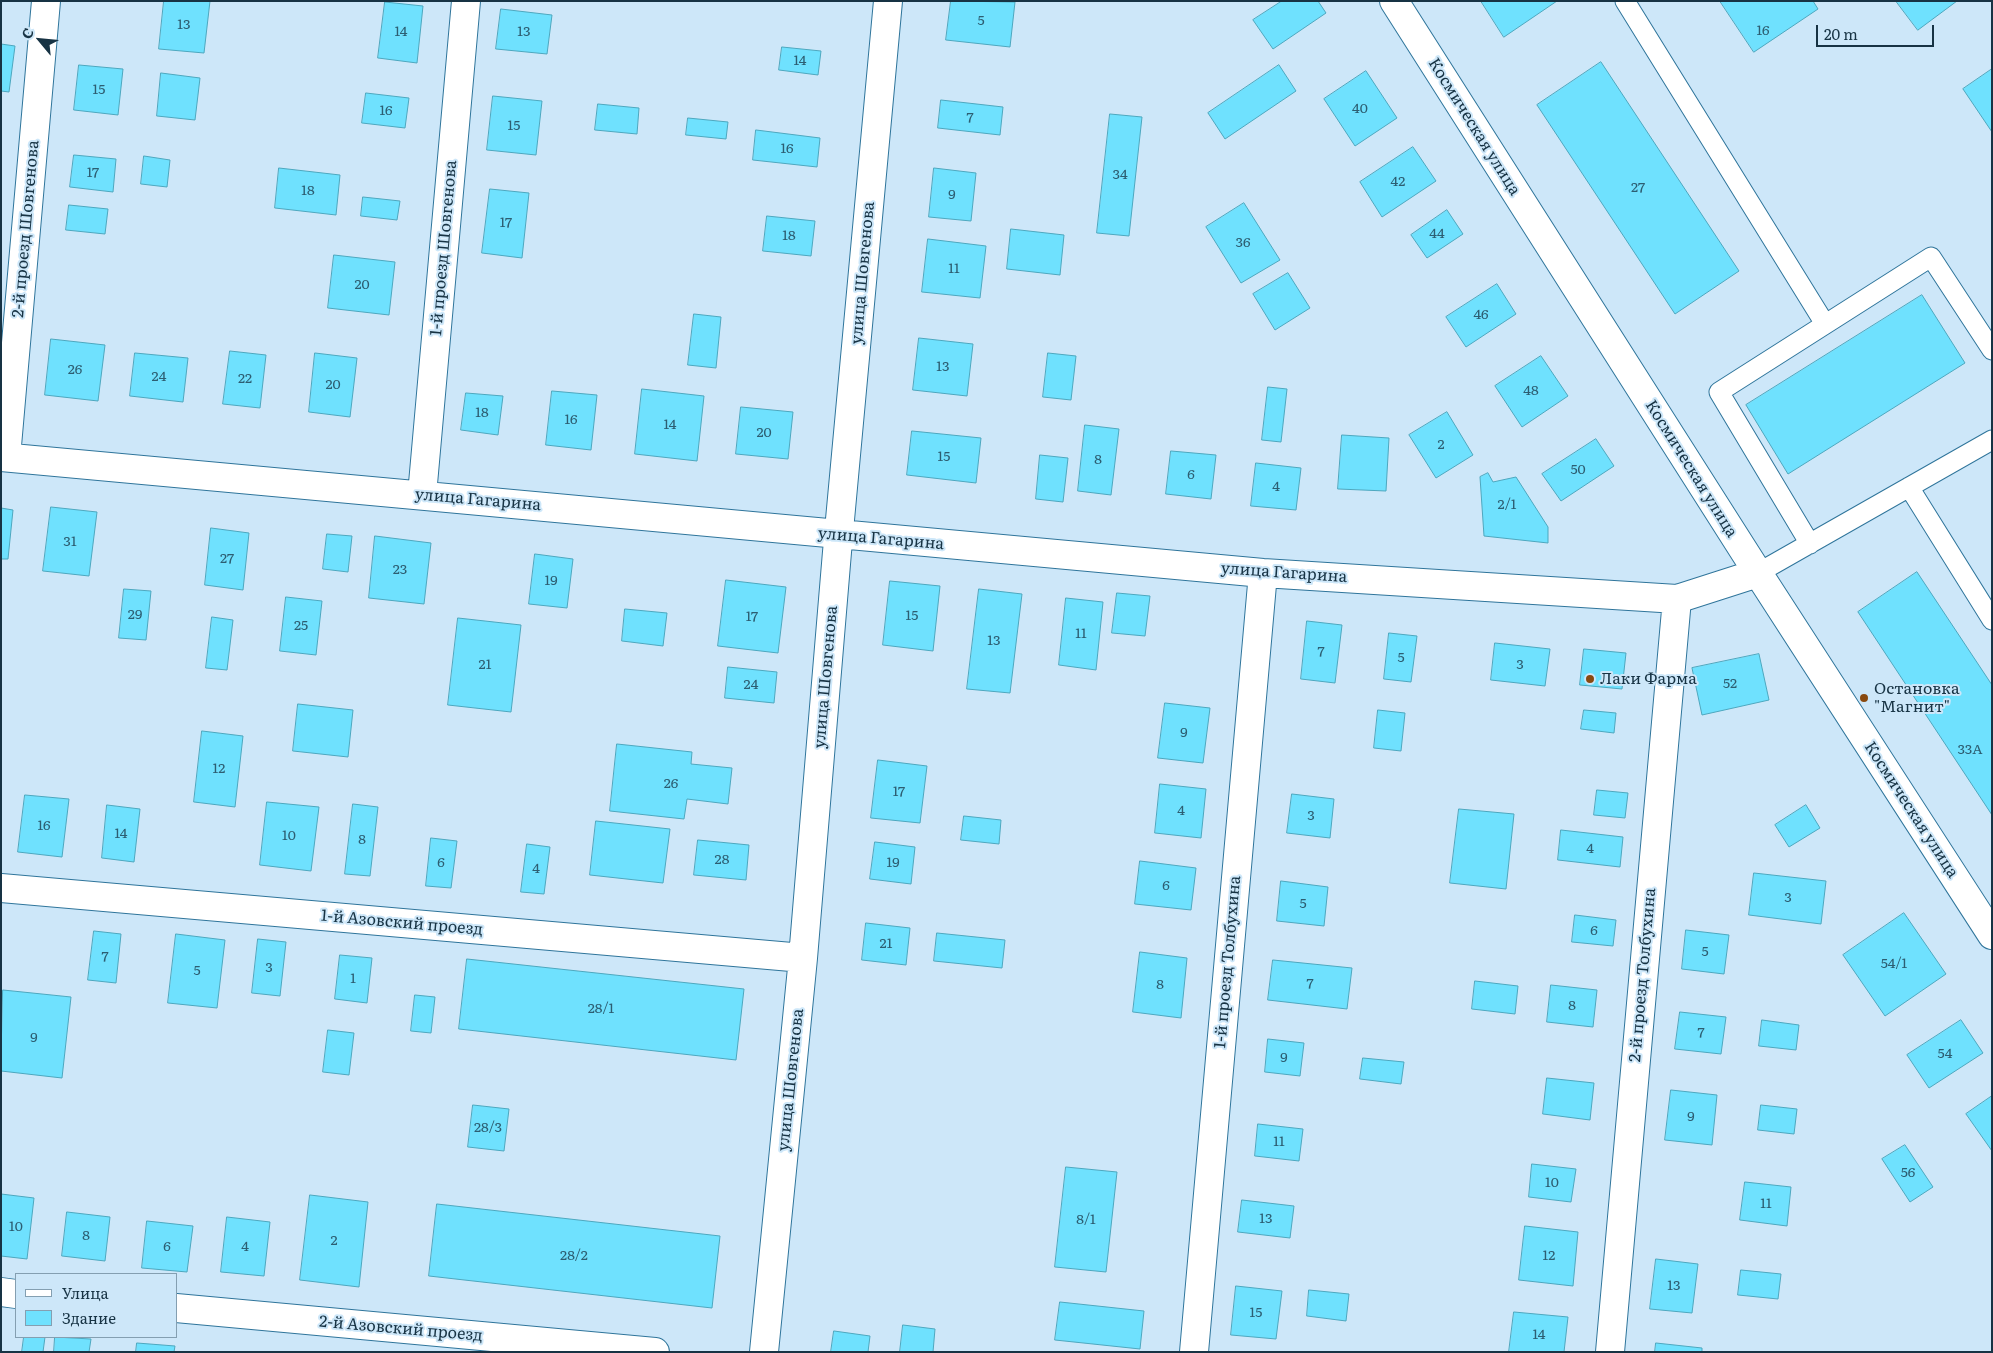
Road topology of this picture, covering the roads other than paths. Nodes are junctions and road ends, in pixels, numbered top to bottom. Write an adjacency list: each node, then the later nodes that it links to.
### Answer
1 (46, 1): 9 (street, 2-й проезд Шовгенова)
2 (466, 1): 11 (street, 1-й проезд Шовгенова)
3 (888, 1): 12 (street, улица Шовгенова)
4 (1394, 1): 15 (street, Космическая улица)
5 (1625, 1): 6 (lane)
6 (1825, 324): 7 (lane); 13 (lane)
7 (1992, 350)
8 (1992, 440): 10 (lane)
9 (4, 457): 11 (street, улица Гагарина)
10 (1909, 487): 13 (lane); 17 (lane)
11 (422, 495): 12 (street, улица Гагарина)
12 (838, 535): 14 (street, улица Гагарина); 21 (street, улица Шовгенова)
13 (1810, 544): 15 (lane)
14 (1263, 572): 16 (street, улица Гагарина); 27 (street, 1-й проезд Толбухина)
15 (1758, 573): 16 (street, улица Гагарина); 19 (street, Космическая улица)
16 (1677, 599): 28 (street, 2-й проезд Толбухина)
17 (1992, 620)
18 (1, 888): 21 (street, 1-й Азовский проезд)
19 (1984, 908): 20 (street, Космическая улица)
20 (1992, 935)
21 (803, 958): 26 (street, улица Шовгенова)
22 (1, 1292): 23 (street)
23 (15, 1294)
24 (178, 1308): 25 (street, 2-й Азовский проезд)
25 (655, 1352)
26 (764, 1352)
27 (1194, 1352)
28 (1610, 1352)

